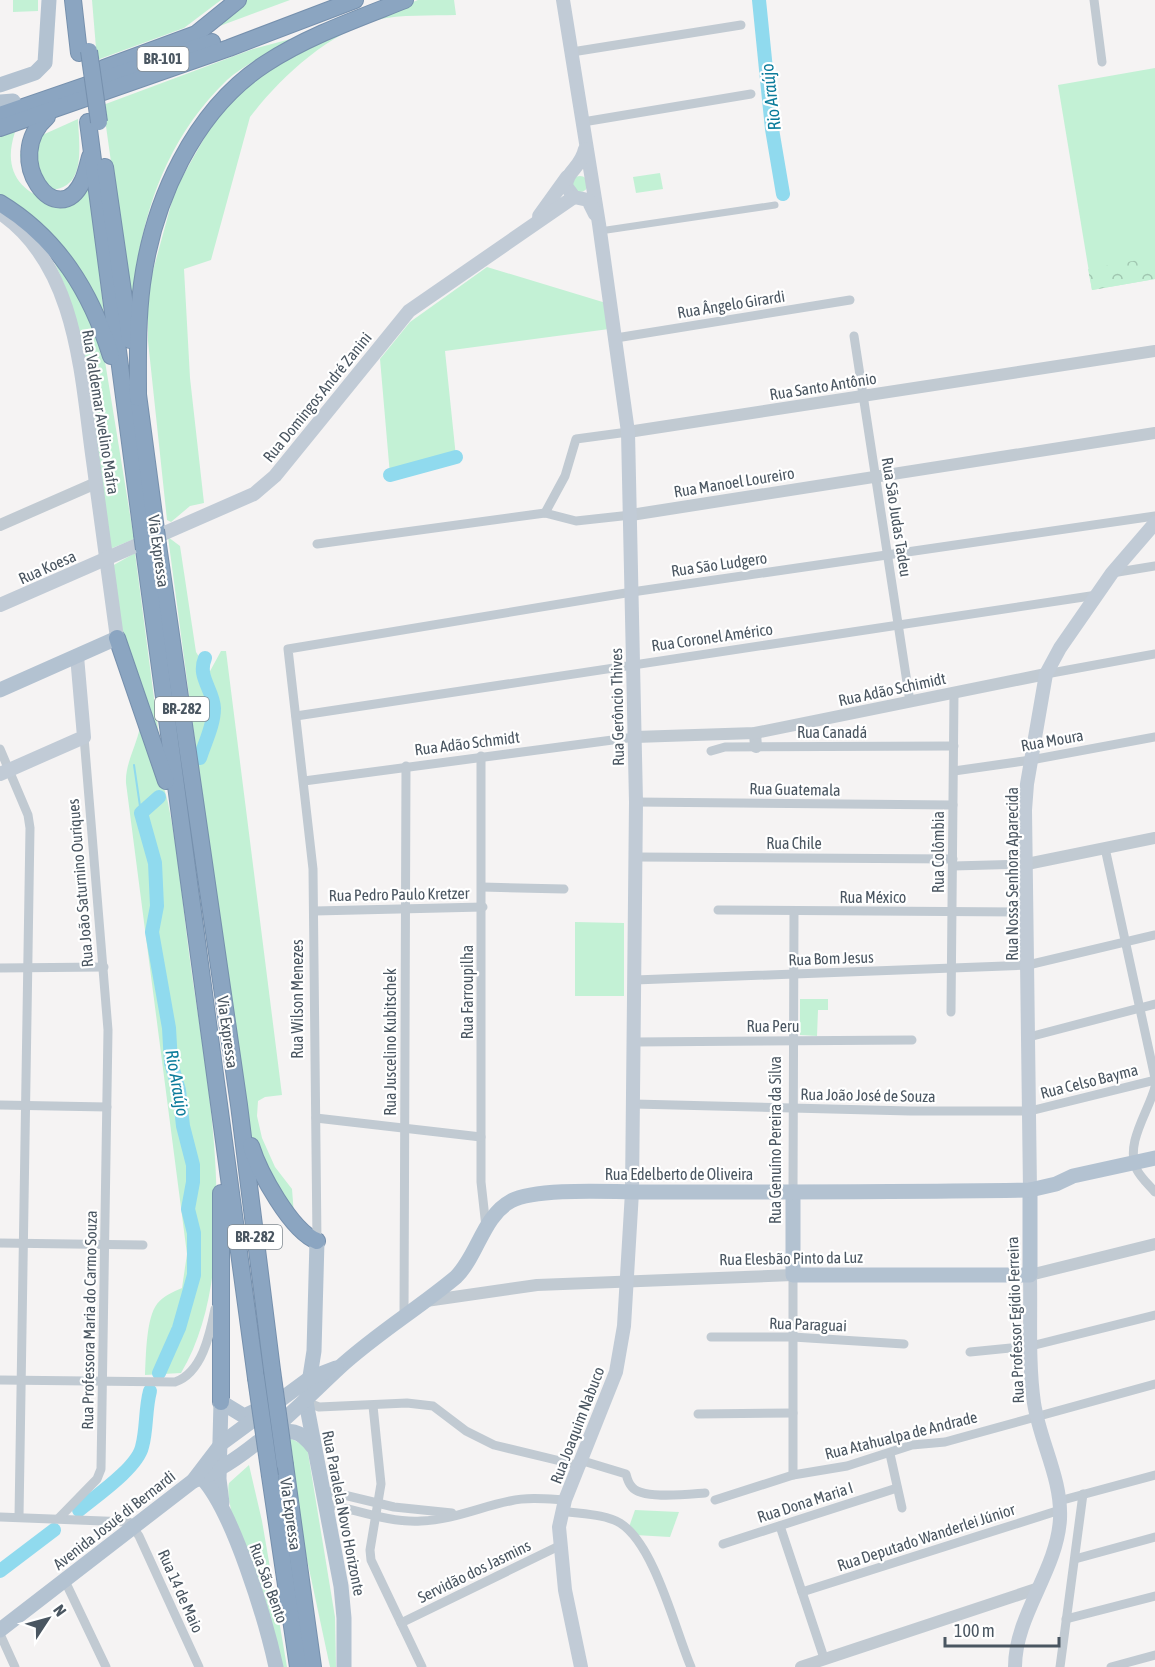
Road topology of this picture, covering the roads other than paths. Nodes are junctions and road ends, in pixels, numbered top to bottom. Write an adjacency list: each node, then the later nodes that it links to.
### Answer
1 (49, 0): 16 (main road)
2 (73, 0): 13 (highway)
3 (83, 0): 13 (highway)
4 (238, 0): 18 (highway)
5 (326, 0): 20 (highway, BR-101)
6 (355, 0): 12 (highway, BR-101)
7 (405, 0): 10 (highway)
8 (563, 0): 14 (main road)
9 (1094, 0): 15 (street)
10 (368, 14): 12 (highway); 41 (highway)
11 (741, 25): 14 (street)
12 (229, 48): 19 (highway, BR-101)
13 (84, 52): 21 (highway, bridge)
14 (572, 52): 22 (main road)
15 (1102, 62)
16 (0, 85)
17 (751, 94): 22 (street)
18 (4, 103)
19 (65, 107): 23 (highway, BR-101); 25 (highway)
20 (0, 115)
21 (94, 122): 25 (highway); 41 (highway)
22 (583, 122): 24 (main road)
23 (0, 128)
24 (586, 144): 26 (main road); 27 (main road, Rua Gerôncio Thives)
25 (92, 150): 41 (highway)
26 (570, 175): 27 (main road); 28 (main road); 32 (main road)
27 (593, 181): 28 (main road); 33 (main road, Rua Gerôncio Thives)
28 (578, 197): 32 (main road, Rua Domingos André Zanini); 33 (main road)
29 (0, 203): 34 (highway)
30 (776, 205): 33 (street)
31 (0, 213): 35 (main road, Rua Valdemar Avelino Mafra)
32 (534, 223): 54 (main road, Rua Domingos André Zanini)
33 (600, 227): 38 (main road, Rua Gerôncio Thives)
34 (38, 229): 35 (main road); 41 (highway)
35 (46, 263): 45 (main road, Rua Valdemar Avelino Mafra)
36 (850, 300): 38 (street, Rua Ângelo Girardi)
37 (855, 336): 40 (street, Rua São Judas Tadeu)
38 (616, 338): 42 (main road, Rua Gerôncio Thives)
39 (1155, 351): 40 (street, Rua Santo Antônio)
40 (864, 396): 42 (street, Rua Santo Antônio); 44 (street, Rua São Judas Tadeu)
41 (132, 400): 51 (highway, Via Expressa / BR-282)
42 (628, 432): 46 (street, Rua Santo Antônio); 47 (main road, Rua Gerôncio Thives)
43 (1155, 433): 44 (street, Rua Manoel Loureiro)
44 (876, 477): 47 (street, Rua Manoel Loureiro); 53 (street, Rua São Judas Tadeu)
45 (96, 483): 50 (street); 54 (main road, Rua Valdemar Avelino Mafra)
46 (545, 513): 47 (street, Rua Manoel Loureiro); 52 (street, Rua Manoel Loureiro)
47 (631, 515): 57 (main road, Rua Gerôncio Thives)
48 (1155, 516): 53 (street, Rua São Ludgero)
49 (1155, 523): 56 (main road, Rua Nossa Senhora Aparecida)
50 (0, 525)
51 (150, 540): 87 (highway, Via Expressa / BR-282); 123 (highway, Via Expressa / BR-282)
52 (317, 544)
53 (888, 555): 57 (street, Rua São Ludgero); 60 (street, Rua São Judas Tadeu)
54 (107, 558): 59 (main road, Rua Koesa); 61 (main road, Rua Valdemar Avelino Mafra)
55 (1155, 566): 56 (street)
56 (1112, 573): 58 (main road, Rua Nossa Senhora Aparecida)
57 (632, 592): 62 (street, Rua São Ludgero); 65 (main road, Rua Gerôncio Thives)
58 (1098, 595): 60 (street, Rua Coronel Américo); 66 (main road, Rua Nossa Senhora Aparecida)
59 (0, 605)
60 (898, 624): 65 (street, Rua Coronel Américo); 69 (street, Rua São Judas Tadeu)
61 (117, 638): 64 (main road); 87 (highway)
62 (288, 649): 70 (street, Rua Wilson Menezes)
63 (1155, 654): 66 (street, Rua Adão Schimidt)
64 (77, 656): 67 (main road); 74 (main road, Rua João Saturnino Ouriques)
65 (633, 663): 70 (street, Rua Coronel Américo); 72 (main road, Rua Gerôncio Thives)
66 (1046, 674): 68 (street, Rua Adão Schimidt); 80 (main road, Rua Nossa Senhora Aparecida)
67 (0, 690)
68 (954, 693): 69 (street, Rua Adão Schimidt); 75 (street, Rua Colômbia)
69 (910, 702): 71 (street, Rua Adão Schimidt)
70 (296, 716): 84 (street, Rua Wilson Menezes)
71 (755, 733): 72 (street, Rua Adão Schimidt); 76 (street)
72 (635, 737): 79 (street, Rua Adão Schmidt); 85 (main road, Rua Gerôncio Thives)
73 (1155, 737): 80 (street, Rua Moura)
74 (83, 743): 83 (main road); 105 (street, Rua João Saturnino Ouriques)
75 (954, 746): 76 (street, Rua Canadá); 82 (street, Rua Colômbia)
76 (756, 747): 78 (street, Rua Canadá)
77 (0, 749): 83 (street)
78 (711, 751)
79 (481, 756): 81 (street, Rua Adão Schmidt); 93 (street, Rua Farroupilha)
80 (1031, 760): 82 (street, Rua Moura); 92 (main road, Rua Nossa Senhora Aparecida)
81 (406, 766): 84 (street, Rua Adão Schmidt); 96 (street, Rua Juscelino Kubitschek)
82 (954, 771): 86 (street, Rua Colômbia)
83 (4, 772): 107 (street)
84 (304, 781): 97 (street, Rua Wilson Menezes)
85 (636, 802): 86 (street, Rua Guatemala); 90 (main road, Rua Gerôncio Thives)
86 (953, 805): 91 (street, Rua Colômbia)
87 (180, 825): 129 (highway, Via Expressa / BR-282)
88 (1155, 838): 89 (street)
89 (1105, 848): 92 (street); 103 (street)
90 (636, 857): 91 (street, Rua Chile); 110 (main road, Rua Gerôncio Thives)
91 (953, 862): 92 (street, Rua Chile); 100 (street, Rua Colômbia)
92 (1027, 864): 101 (main road, Rua Nossa Senhora Aparecida)
93 (482, 887): 94 (street); 95 (street, Rua Farroupilha)
94 (564, 889)
95 (483, 908): 96 (street, Rua Pedro Paulo Kretzer); 130 (street, Rua Farroupilha)
96 (406, 909): 97 (street, Rua Pedro Paulo Kretzer); 128 (street, Rua Juscelino Kubitschek)
97 (315, 910): 127 (street, Rua Wilson Menezes)
98 (718, 910): 99 (street, Rua México)
99 (794, 912): 100 (street, Rua México); 109 (street, Rua Genuíno Pereira da Silva)
100 (952, 912): 101 (street, Rua México); 108 (street, Rua Colômbia)
101 (1028, 912): 104 (main road, Rua Nossa Senhora Aparecida)
102 (1155, 935): 103 (street, Rua Bom Jesus)
103 (1125, 942): 104 (street, Rua Bom Jesus); 112 (street)
104 (1028, 965): 108 (street, Rua Bom Jesus); 114 (main road, Rua Nossa Senhora Aparecida)
105 (104, 967): 107 (street); 124 (street, Rua João Saturnino Ouriques)
106 (0, 968): 107 (street)
107 (29, 968): 122 (street)
108 (952, 968): 109 (street, Rua Bom Jesus); 113 (street, Rua Colômbia)
109 (794, 974): 110 (street, Rua Bom Jesus); 116 (street, Rua Genuíno Pereira da Silva)
110 (635, 980): 117 (main road, Rua Gerôncio Thives)
111 (1155, 1004): 112 (street)
112 (1138, 1008): 114 (street); 118 (street)
113 (951, 1012)
114 (1029, 1037): 126 (main road, Rua Nossa Senhora Aparecida)
115 (912, 1040): 116 (street, Rua Peru)
116 (794, 1041): 117 (street, Rua Peru); 125 (street, Rua Genuíno Pereira da Silva)
117 (635, 1042): 120 (main road, Rua Gerôncio Thives)
118 (1155, 1079): 126 (street, Rua Celso Bayma)
119 (1155, 1087): 132 (street)
120 (634, 1104): 125 (street, Rua João José de Souza); 135 (main road, Rua Gerôncio Thives)
121 (0, 1105): 122 (street)
122 (27, 1105): 124 (street); 141 (street)
123 (239, 1105): 139 (highway); 215 (highway, Via Expressa / BR-282, bridge)
124 (107, 1107): 143 (street, Rua Professora Maria do Carmo Souza)
125 (794, 1109): 126 (street, Rua João José de Souza); 136 (street, Rua Genuíno Pereira da Silva)
126 (1029, 1110): 134 (main road, Rua Nossa Senhora Aparecida)
127 (315, 1118): 128 (street); 139 (street, Rua Wilson Menezes)
128 (405, 1128): 130 (street); 151 (street, Rua Juscelino Kubitschek)
129 (222, 1132): 148 (highway); 214 (highway, Via Expressa / BR-282, bridge)
130 (481, 1137): 138 (street, Rua Farroupilha)
131 (1155, 1158): 132 (main road)
132 (1136, 1167): 133 (main road); 134 (main road, Rua Edelberto de Oliveira); 137 (street)
133 (1155, 1167)
134 (1030, 1190): 136 (main road, Rua Edelberto de Oliveira); 146 (main road, Rua Professor Egídio Ferreira)
135 (632, 1192): 136 (main road, Rua Edelberto de Oliveira); 138 (main road, Rua Edelberto de Oliveira); 147 (main road, Rua Joaquim Nabuco)
136 (794, 1192): 145 (main road, Rua Genuíno Pereira da Silva)
137 (1155, 1192)
138 (486, 1228): 149 (main road, Avenida Josué di Bernardi)
139 (317, 1240): 156 (main road, Rua Wilson Menezes)
140 (0, 1243): 141 (street)
141 (24, 1243): 143 (street); 161 (street)
142 (1155, 1244): 146 (street, Rua Elesbão Pinto da Luz)
143 (105, 1245): 144 (street); 162 (street, Rua Professora Maria do Carmo Souza)
144 (143, 1245)
145 (793, 1275): 146 (main road, Rua Elesbão Pinto da Luz); 147 (street, Rua Elesbão Pinto da Luz); 153 (street, Rua Genuíno Pereira da Silva)
146 (1030, 1275): 155 (main road, Rua Professor Egídio Ferreira)
147 (627, 1282): 149 (street, Rua Elesbão Pinto da Luz); 175 (main road, Rua Joaquim Nabuco)
148 (220, 1289): 162 (street); 165 (highway)
149 (426, 1301): 151 (main road, Avenida Josué di Bernardi)
150 (1155, 1315): 155 (street)
151 (404, 1319): 158 (main road, Avenida Josué di Bernardi)
152 (711, 1337): 153 (street, Rua Paraguai)
153 (793, 1337): 154 (street, Rua Paraguai); 168 (street, Rua Genuíno Pereira da Silva)
154 (904, 1344)
155 (1031, 1346): 157 (street); 170 (main road, Rua Professor Egídio Ferreira)
156 (314, 1351): 159 (main road, Rua Wilson Menezes); 165 (main road)
157 (970, 1352)
158 (341, 1366): 159 (main road, Avenida Josué di Bernardi); 166 (main road, Avenida Josué di Bernardi)
159 (316, 1376): 164 (main road, Avenida Josué di Bernardi); 166 (main road, Rua Wilson Menezes)
160 (0, 1380): 161 (street)
161 (22, 1381): 162 (street); 193 (street)
162 (103, 1382): 194 (street, Rua Professora Maria do Carmo Souza)
163 (1155, 1384): 170 (street, Rua Atahualpa de Andrade)
164 (291, 1392): 166 (main road); 171 (main road, Avenida Josué di Bernardi)
165 (221, 1402): 171 (main road, Rua São Bento)
166 (306, 1402): 167 (street); 172 (main road, Rua Paralela Novo Horizonte); 173 (main road, Avenida Josué di Bernardi)
167 (373, 1406): 175 (street); 185 (street)
168 (793, 1413): 169 (street); 177 (street, Rua Genuíno Pereira da Silva)
169 (698, 1414)
170 (1037, 1416): 174 (street, Rua Atahualpa de Andrade); 186 (main road, Rua Professor Egídio Ferreira)
171 (222, 1443): 173 (main road); 176 (main road, Rua São Bento); 179 (main road, Avenida Josué di Bernardi)
172 (313, 1447): 176 (main road); 183 (main road, Rua Paralela Novo Horizonte)
173 (244, 1450): 176 (main road, Avenida Josué di Bernardi)
174 (890, 1454): 177 (street, Rua Atahualpa de Andrade); 180 (street)
175 (582, 1464): 181 (street); 187 (main road, Rua Joaquim Nabuco)
176 (219, 1475): 179 (main road, Avenida Josué di Bernardi); 189 (main road, Rua São Bento)
177 (793, 1475): 184 (street, Rua Atahualpa de Andrade)
178 (1155, 1475): 182 (street, Rua Deputado Wanderlei Júnior)
179 (197, 1479): 189 (main road, Rua São Bento); 196 (main road, Avenida Josué di Bernardi)
180 (897, 1488): 188 (street); 195 (street, Rua Dona Maria I)
181 (705, 1493)
182 (1083, 1494): 186 (street, Rua Deputado Wanderlei Júnior); 200 (street)
183 (325, 1497): 185 (street); 190 (street); 216 (main road, Rua Paralela Novo Horizonte)
184 (715, 1500)
185 (379, 1503): 190 (street); 191 (street)
186 (1060, 1505): 202 (main road, Rua Professor Egídio Ferreira); 203 (street, Rua Deputado Wanderlei Júnior)
187 (563, 1506): 191 (street); 199 (main road, Rua Joaquim Nabuco); 219 (street)
188 (902, 1508)
189 (224, 1512): 213 (main road, Rua São Bento)
190 (377, 1514): 191 (street); 206 (street)
191 (460, 1515)
192 (0, 1516): 193 (street)
193 (19, 1517): 194 (street)
194 (59, 1518): 196 (street)
195 (780, 1526): 198 (street, Rua Dona Maria I); 203 (street)
196 (134, 1527): 201 (main road, Avenida Josué di Bernardi); 212 (street, Rua 14 de Maio)
197 (1155, 1537): 200 (street)
198 (723, 1544)
199 (559, 1546): 206 (street, Servidão dos Jasmins); 218 (main road, Rua Joaquim Nabuco)
200 (1075, 1559): 205 (street)
201 (65, 1581): 207 (main road, Avenida Josué di Bernardi); 211 (street)
202 (1039, 1588): 209 (street); 221 (main road, Rua Professor Egídio Ferreira)
203 (802, 1592): 209 (street)
204 (1155, 1596): 205 (street)
205 (1066, 1619): 222 (street)
206 (401, 1623): 217 (street)
207 (0, 1632): 210 (street)
208 (1155, 1655): 223 (street)
209 (819, 1662): 220 (street)
210 (15, 1667)
211 (106, 1667)
212 (199, 1667)
213 (276, 1667)
214 (298, 1667)
215 (313, 1667)
216 (344, 1667)
217 (422, 1667)
218 (581, 1667)
219 (691, 1667)
220 (801, 1667)
221 (1015, 1667)
222 (1060, 1667)
223 (1111, 1667)

